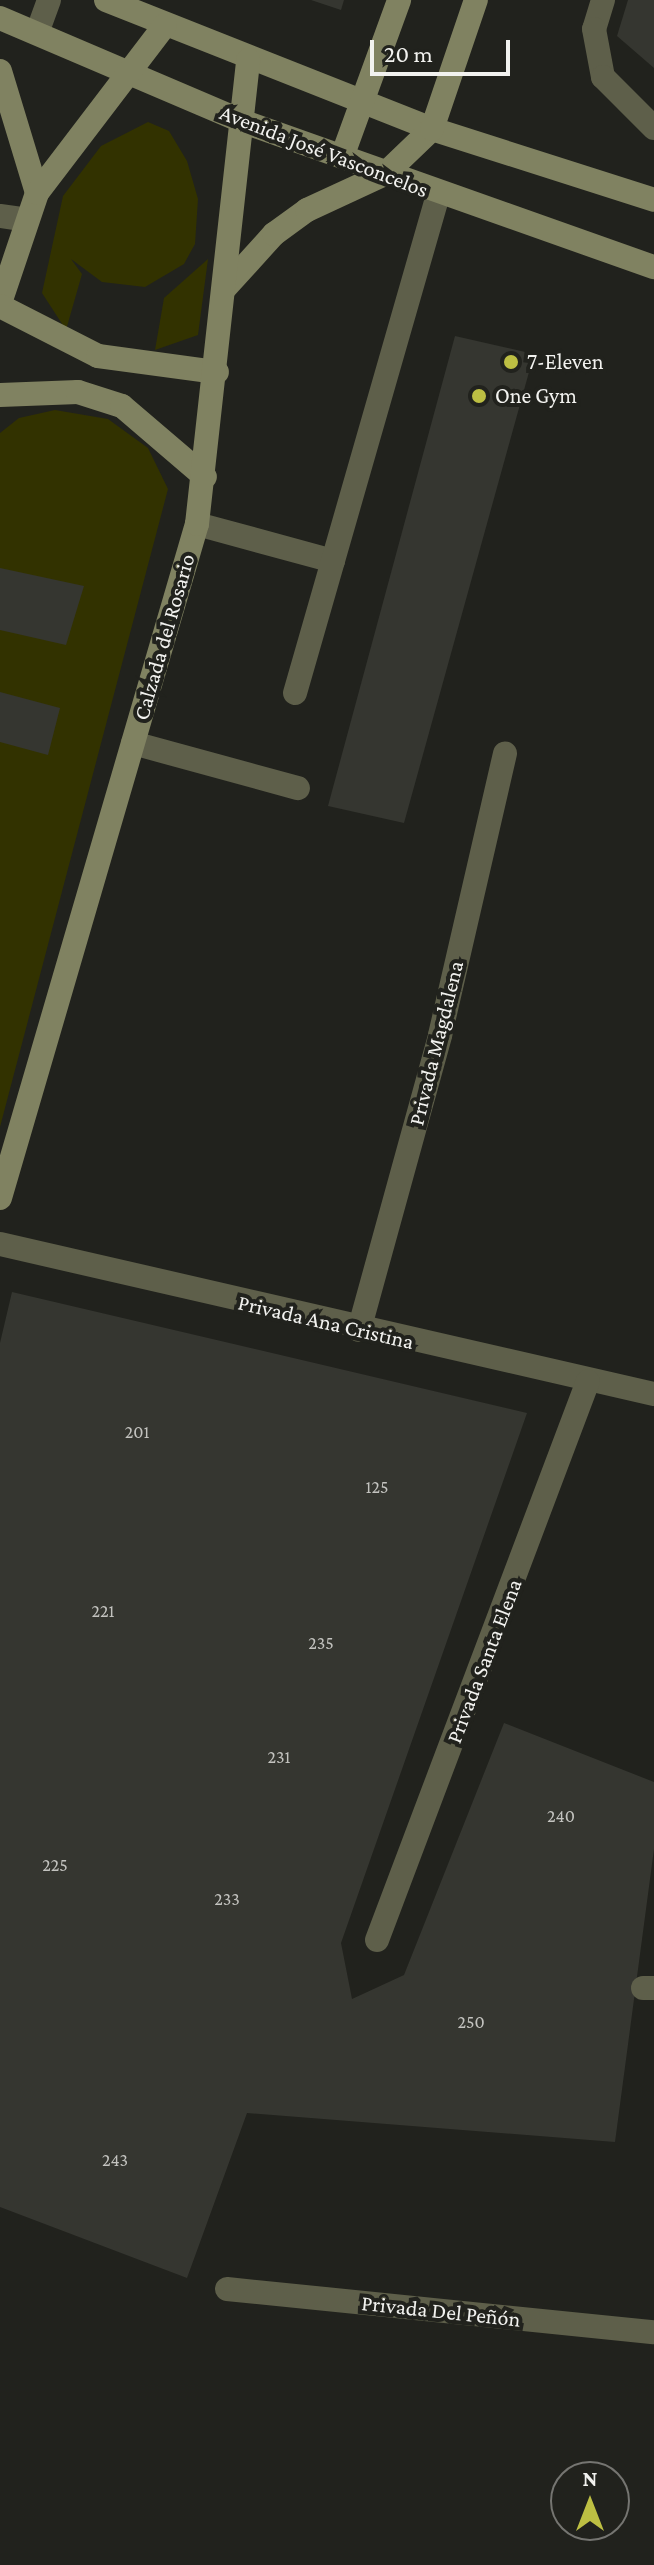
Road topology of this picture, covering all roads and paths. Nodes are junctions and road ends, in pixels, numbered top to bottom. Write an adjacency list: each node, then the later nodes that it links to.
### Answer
1 (49, 0): 8 (street)
2 (106, 0): 7 (main road)
3 (399, 0): 12 (main road)
4 (476, 0): 15 (main road)
5 (603, 0): 14 (street)
6 (0, 18): 8 (main road, Avenida José Vasconcelos)
7 (165, 25): 9 (main road); 11 (main road)
8 (37, 33): 11 (main road, Avenida José Vasconcelos)
9 (248, 60): 12 (main road); 13 (main road, Calzada del Rosario)
10 (0, 71): 18 (main road)
11 (129, 74): 13 (main road, Avenida José Vasconcelos); 18 (main road)
12 (362, 104): 15 (main road); 16 (main road)
13 (241, 121): 16 (main road, Avenida José Vasconcelos); 24 (main road, Calzada del Rosario)
14 (652, 125)
15 (432, 129): 17 (main road); 20 (main road)
16 (342, 157): 17 (main road, Avenida José Vasconcelos)
17 (385, 174): 19 (main road, Avenida José Vasconcelos); 24 (main road)
18 (37, 193): 22 (main road)
19 (438, 195): 23 (main road, Avenida José Vasconcelos); 30 (street)
20 (654, 200)
21 (0, 216): 22 (street)
22 (27, 220): 25 (main road)
23 (654, 267)
24 (225, 288): 26 (main road, Calzada del Rosario)
25 (0, 305): 26 (main road)
26 (217, 372): 28 (main road, Calzada del Rosario)
27 (0, 395): 28 (main road)
28 (205, 477): 29 (main road, Calzada del Rosario)
29 (197, 524): 30 (street); 32 (main road, Calzada del Rosario)
30 (333, 561): 31 (street)
31 (295, 693)
32 (133, 743): 34 (street); 35 (main road, Calzada del Rosario)
33 (505, 753): 37 (street, Privada Magdalena)
34 (298, 788)
35 (0, 1198)
36 (0, 1244): 37 (street, Privada Ana Cristina)
37 (359, 1330): 38 (street, Privada Ana Cristina)
38 (588, 1381): 39 (street, Privada Ana Cristina); 40 (street, Privada Santa Elena)
39 (654, 1394)
40 (377, 1940)
41 (227, 2289): 42 (street, Privada Del Peñón)
42 (654, 2332)

